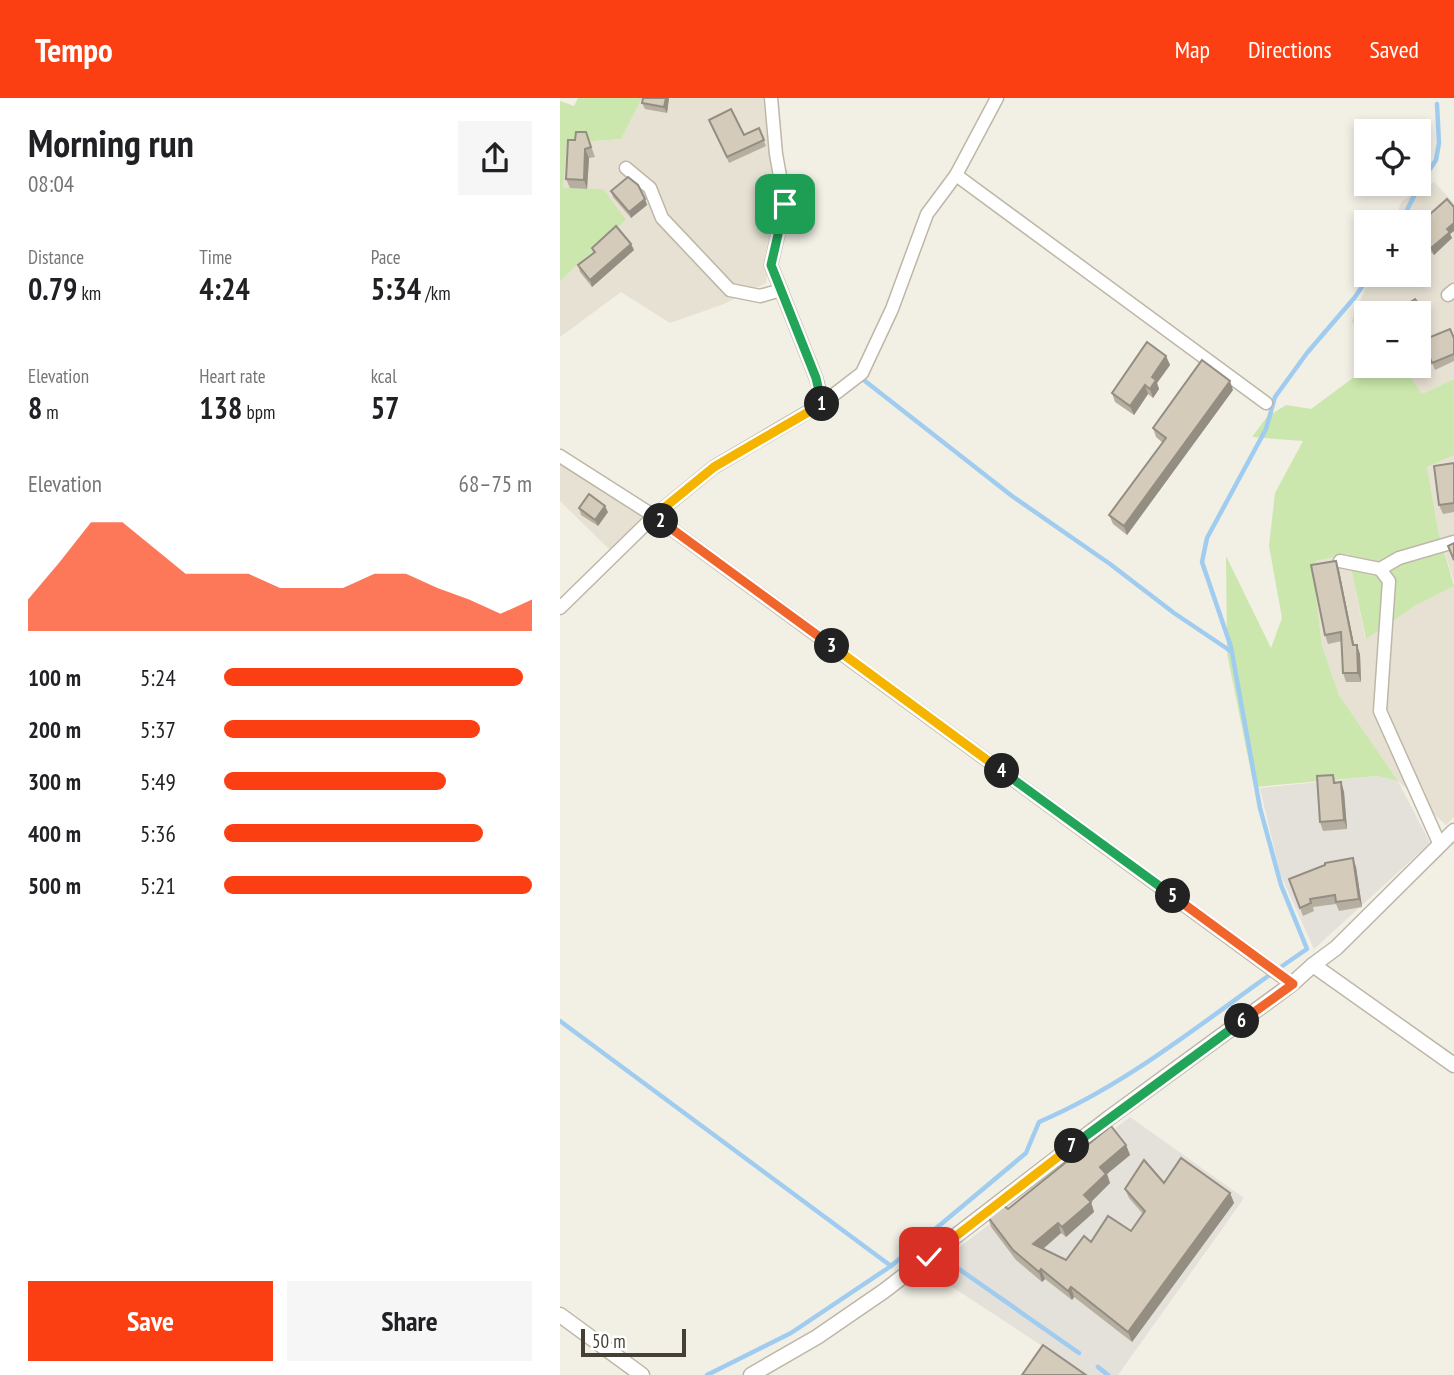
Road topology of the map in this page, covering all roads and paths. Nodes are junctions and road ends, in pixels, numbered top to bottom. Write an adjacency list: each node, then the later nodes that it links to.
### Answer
1 (771, 98): 5 (street)
2 (998, 98): 4 (street)
3 (626, 168): 5 (street)
4 (956, 175): 6 (street); 7 (street)
5 (780, 290): 6 (street)
6 (823, 403): 9 (street)
7 (1266, 403)
8 (560, 456): 9 (street)
9 (654, 516): 13 (street); 17 (street)
10 (1454, 542): 12 (street)
11 (1340, 561): 12 (street)
12 (1380, 569): 15 (street)
13 (560, 608)
14 (1454, 831): 15 (street)
15 (1440, 845): 16 (street)
16 (1313, 965): 17 (street); 18 (street)
17 (1293, 984): 21 (street)
18 (1454, 1065)
19 (560, 1315): 20 (street)
20 (642, 1375)
21 (751, 1375)

